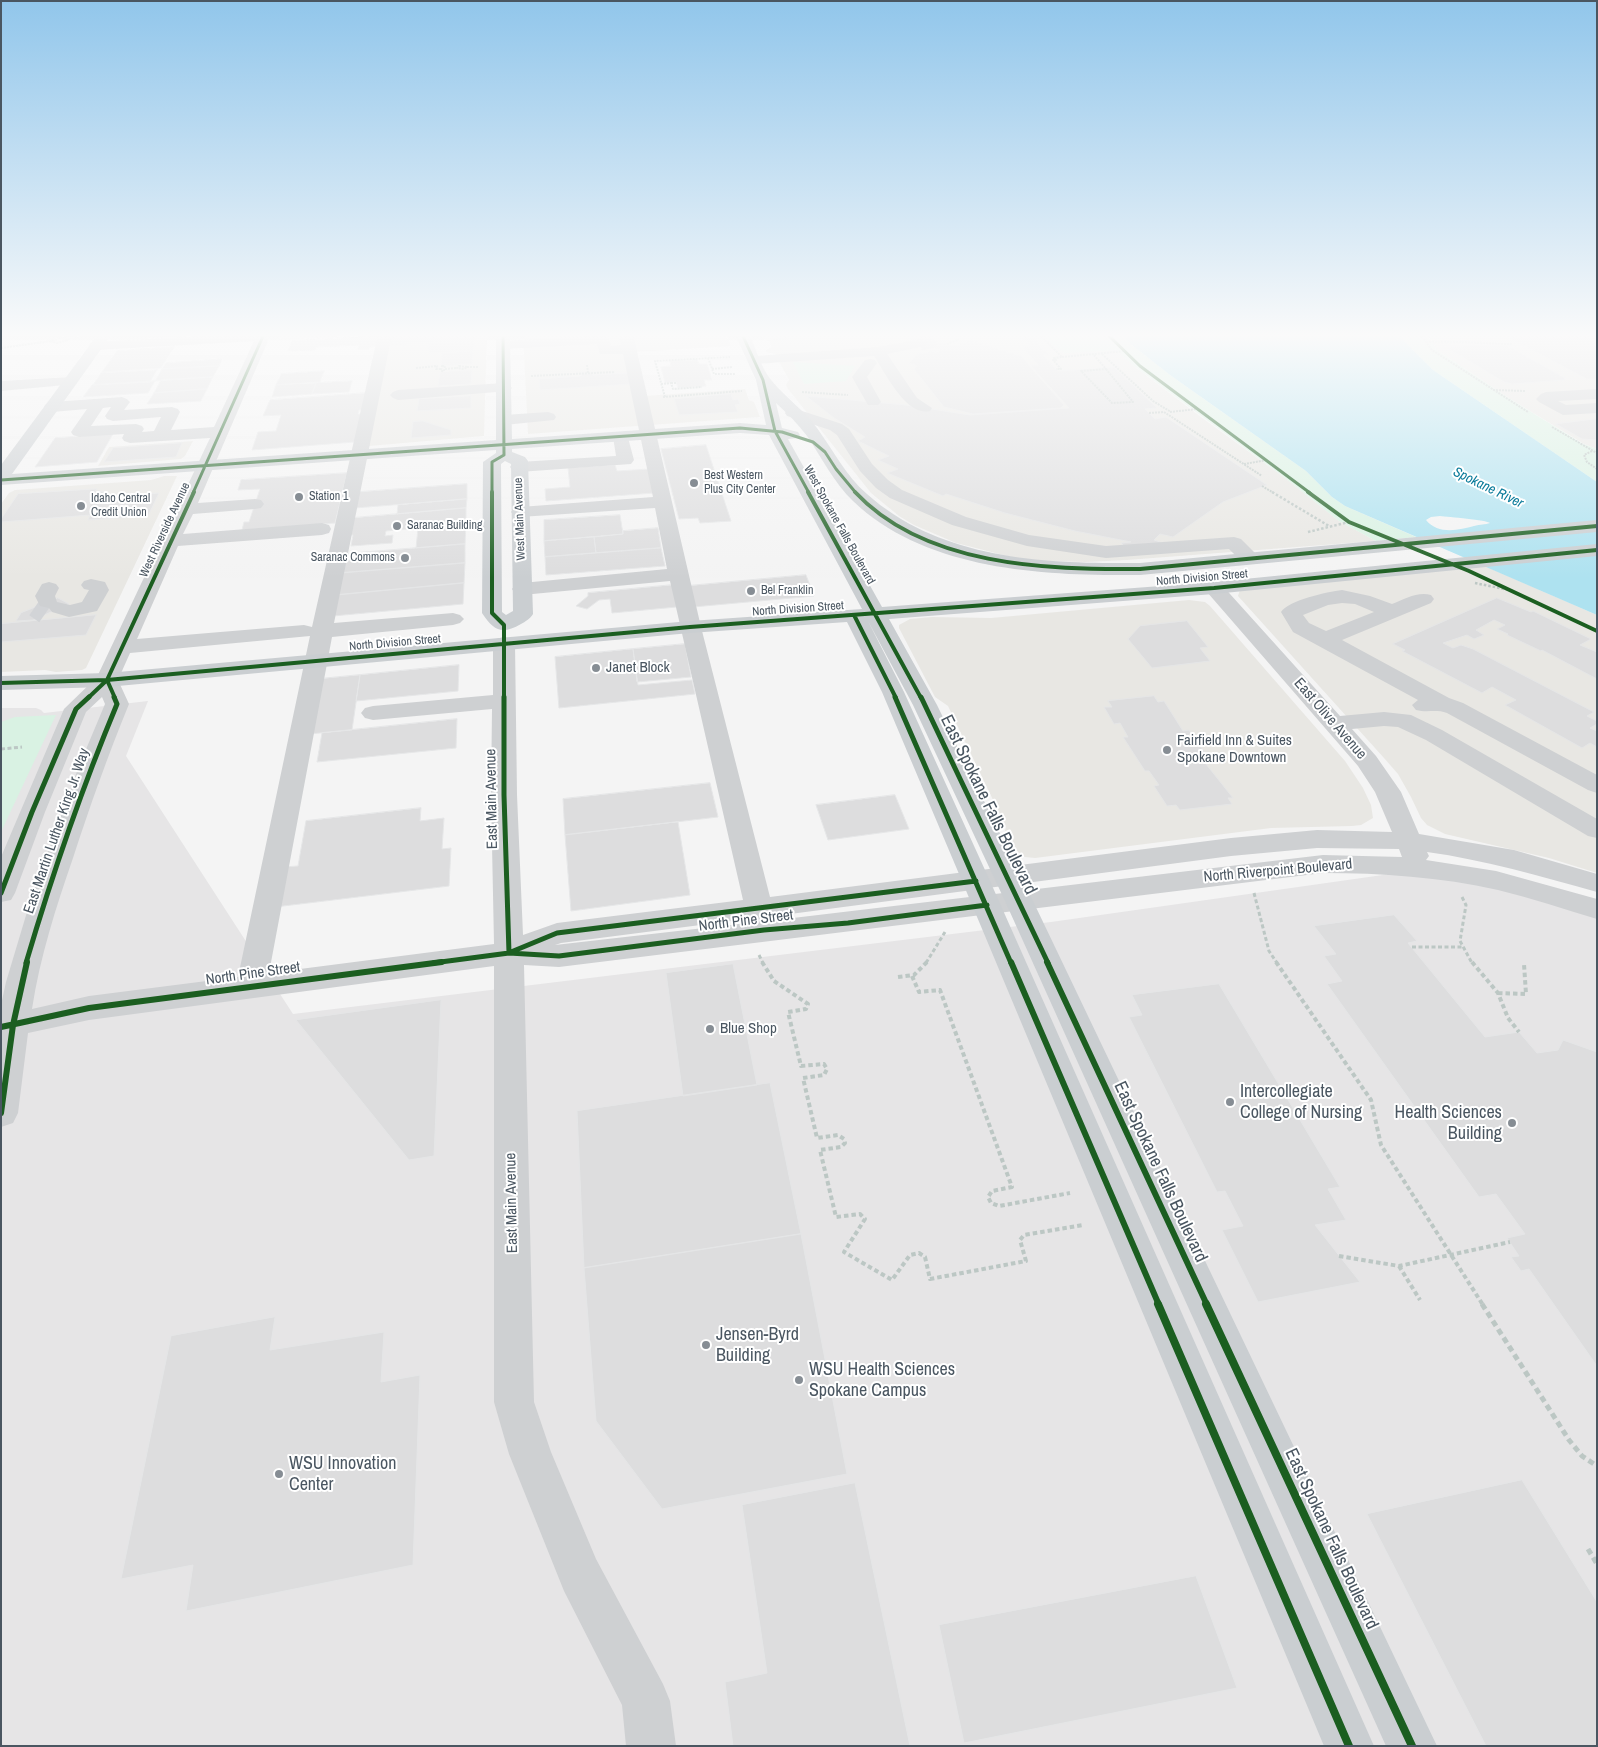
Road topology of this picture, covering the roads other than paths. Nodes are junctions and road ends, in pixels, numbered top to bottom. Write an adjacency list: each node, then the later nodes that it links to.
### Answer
1 (46, 416): 23 (main road)
2 (90, 416): 16 (street)
3 (170, 416): 16 (street)
4 (227, 416): 14 (street, West Riverside Avenue)
5 (368, 416): 20 (street)
6 (504, 416): 12 (main road)
7 (644, 416): 15 (street)
8 (771, 416): 13 (main road, West Spokane Falls Boulevard)
9 (796, 416): 18 (main road)
10 (801, 416): 32 (street)
11 (548, 417): 12 (street)
12 (504, 420): 19 (main road)
13 (775, 431): 15 (main road); 18 (main road); 40 (main road, West Spokane Falls Boulevard)
14 (220, 432): 16 (street); 21 (street, West Riverside Avenue)
15 (648, 435): 17 (main road); 24 (street)
16 (160, 436)
17 (621, 437): 19 (main road); 22 (street)
18 (821, 447): 32 (main road)
19 (503, 450): 20 (main road); 22 (main road, West Main Avenue); 45 (main road)
20 (360, 456): 21 (main road); 44 (street)
21 (205, 467): 23 (main road); 26 (street, West Riverside Avenue)
22 (519, 468): 27 (main road, West Main Avenue)
23 (1, 479)
24 (662, 502): 27 (street); 33 (street)
25 (255, 504): 26 (street)
26 (186, 509): 30 (street, West Riverside Avenue)
27 (520, 512): 36 (main road, West Main Avenue)
28 (1597, 526): 32 (main road)
29 (322, 529): 30 (street)
30 (171, 541): 47 (street, West Riverside Avenue)
31 (1597, 550): 35 (main road, North Division Street)
32 (1250, 558)
33 (678, 574): 36 (street); 43 (street)
34 (91, 585): 38 (street)
35 (1214, 588): 40 (main road, North Division Street); 56 (street, East Olive Avenue)
36 (522, 589): 45 (main road, West Main Avenue)
37 (1424, 598): 39 (street)
38 (47, 603)
39 (1392, 612): 46 (street); 46 (street)
40 (865, 614): 43 (main road, North Division Street); 62 (main road, East Spokane Falls Boulevard)
41 (453, 619): 42 (street)
42 (364, 627): 44 (street); 48 (street)
43 (690, 627): 45 (main road, North Division Street); 65 (street)
44 (313, 631): 47 (street); 49 (street)
45 (504, 635): 48 (main road, North Division Street); 52 (street, East Main Avenue)
46 (1325, 640): 53 (street)
47 (122, 647): 50 (street, West Riverside Avenue)
48 (359, 656): 49 (main road, North Division Street)
49 (316, 660): 50 (main road, North Division Street); 67 (street)
50 (107, 680): 51 (main road, North Division Street); 63 (street, East Martin Luther King Jr. Way); 68 (street, East Martin Luther King Jr. Way)
51 (1, 682)
52 (504, 701): 54 (street); 66 (street, East Main Avenue)
53 (1441, 703): 55 (street); 57 (street)
54 (373, 713)
55 (1403, 720): 56 (street); 58 (street)
56 (1335, 724): 59 (street, East Olive Avenue)
57 (1597, 785)
58 (1597, 830)
59 (1409, 841): 60 (street, East Olive Avenue); 61 (street, North Riverpoint Boulevard); 62 (street, North Riverpoint Boulevard)
60 (1419, 868): 62 (street, North Riverpoint Boulevard); 64 (street, North Riverpoint Boulevard)
61 (1597, 883)
62 (997, 891): 65 (street, North Pine Street); 71 (main road, East Spokane Falls Boulevard); 72 (main road, East Spokane Falls Boulevard)
63 (1, 893)
64 (1597, 909)
65 (760, 931): 66 (street, North Pine Street)
66 (509, 953): 67 (street, North Pine Street); 70 (street, East Main Avenue)
67 (251, 987): 68 (street, North Pine Street)
68 (7, 1026): 69 (street, East Martin Luther King Jr. Way)
69 (1, 1113)
70 (651, 1746)
71 (1349, 1746)
72 (1412, 1746)

